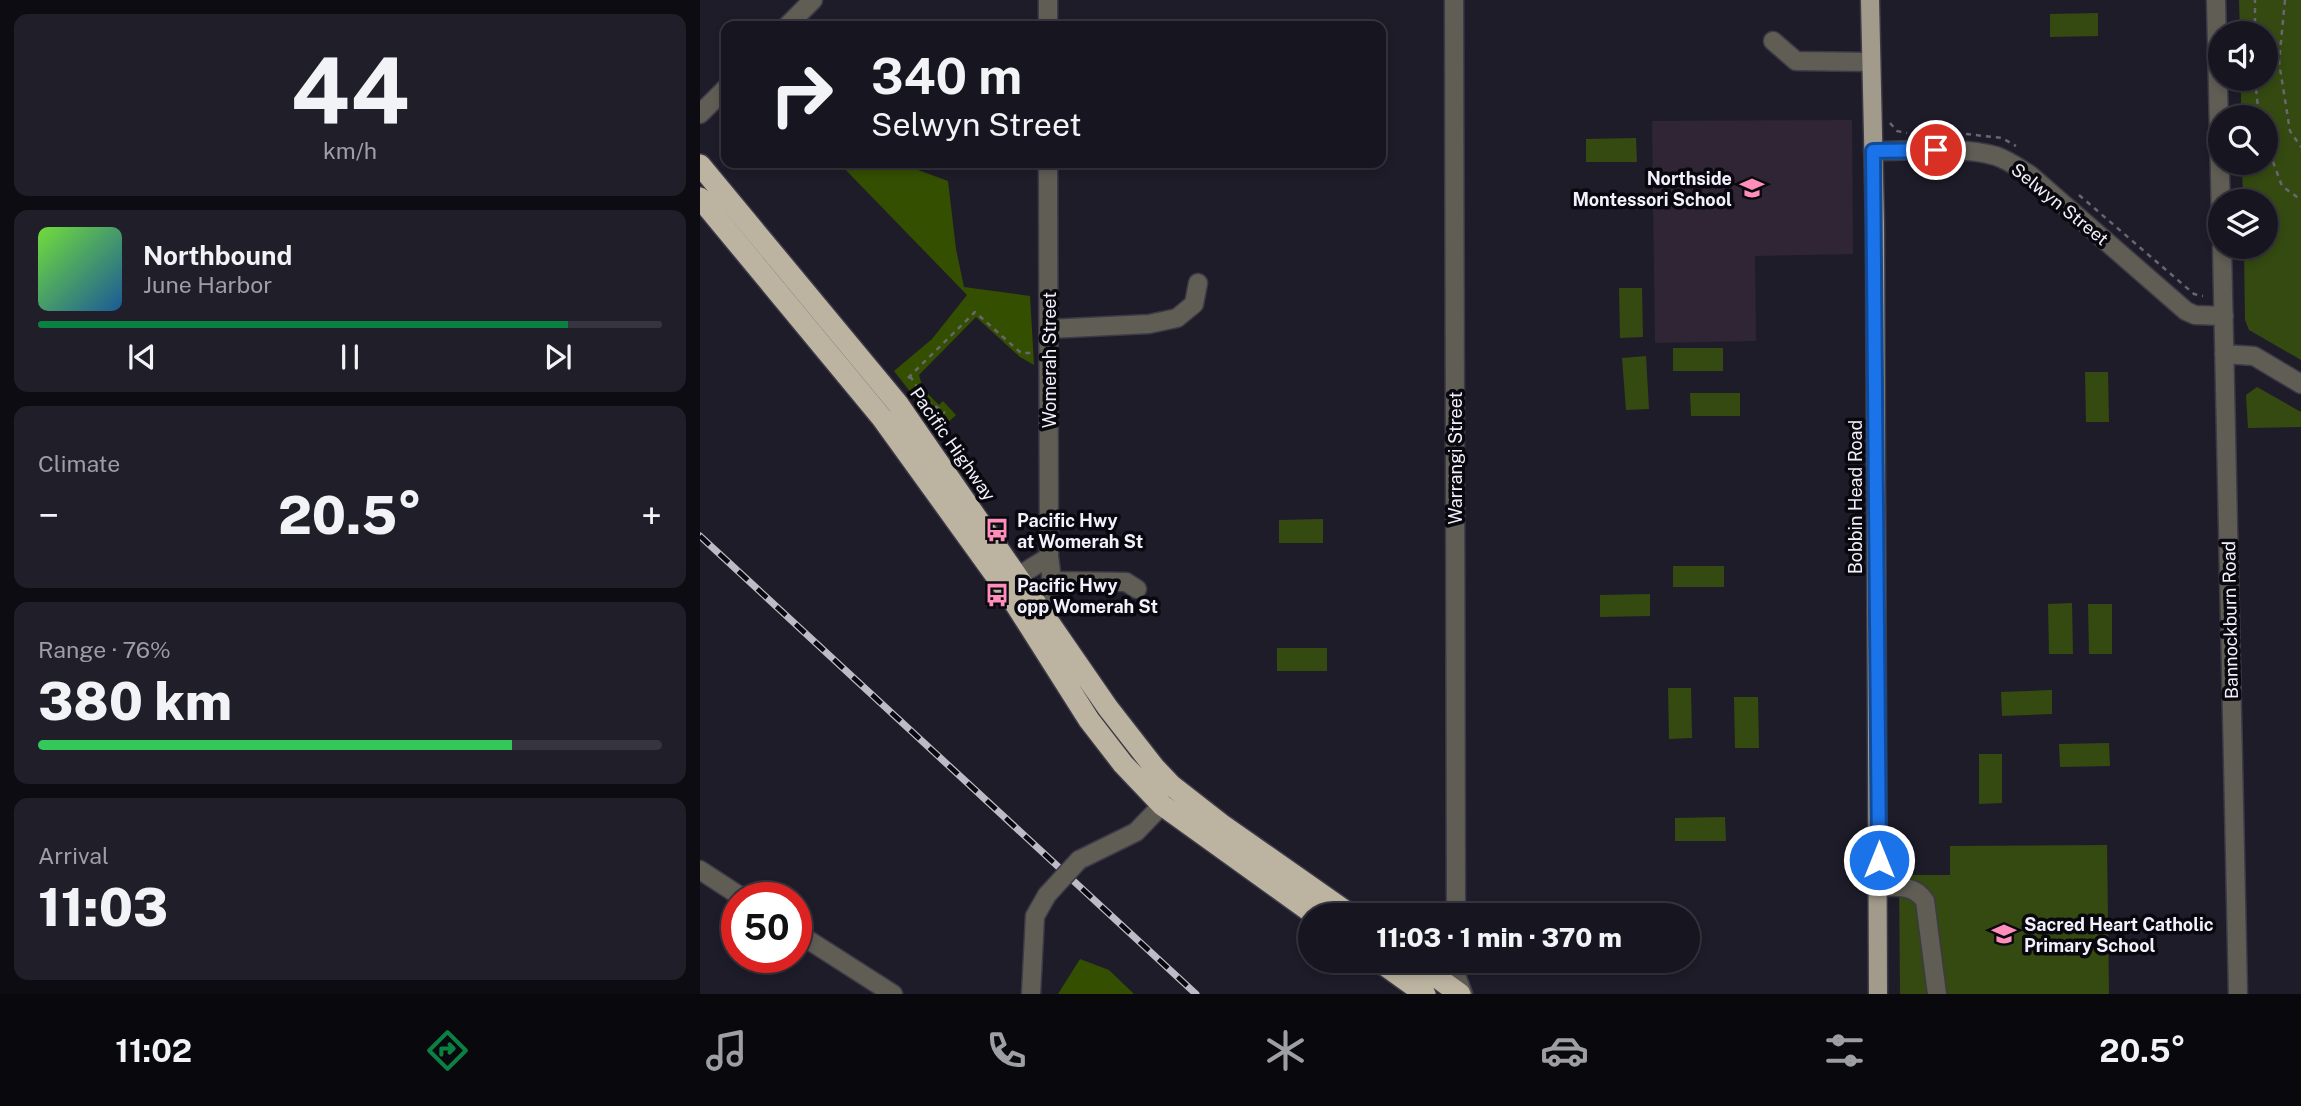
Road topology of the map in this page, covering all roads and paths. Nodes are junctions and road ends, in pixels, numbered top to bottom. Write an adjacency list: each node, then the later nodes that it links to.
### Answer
1 (813, 0): 8 (street)
2 (1048, 0): 9 (street)
3 (1454, 0): 42 (street, Warrangi Street)
4 (1870, 0): 12 (main road, Bobbin Head Road)
5 (2216, 0): 20 (street)
6 (2255, 0): 10 (path)
7 (2285, 0): 15 (path)
8 (792, 21)
9 (1048, 21)
10 (2255, 21)
11 (1773, 41): 12 (street)
12 (1871, 62): 16 (main road, Bobbin Head Road)
13 (721, 93): 14 (street)
14 (700, 114)
15 (2301, 147)
16 (1873, 151): 25 (street, Selwyn Street); 39 (main road, Bobbin Head Road)
17 (700, 165): 32 (highway, Pacific Highway)
18 (1048, 168): 26 (street, Womerah Street)
19 (2278, 175): 22 (path)
20 (2220, 189)
21 (700, 198): 36 (highway)
22 (2301, 200)
23 (2222, 259): 25 (street, Bannockburn Road)
24 (1198, 283): 26 (street)
25 (2224, 316): 28 (street, Bannockburn Road)
26 (1049, 329): 31 (street, Womerah Street)
27 (1039, 353): 30 (path)
28 (2224, 354): 29 (street); 53 (street, Bannockburn Road)
29 (2301, 384)
30 (946, 413)
31 (1049, 557): 32 (street); 33 (street, Womerah Street)
32 (1018, 576): 35 (highway, Pacific Highway)
33 (1053, 581): 34 (street); 35 (street)
34 (1137, 589)
35 (1038, 606): 41 (highway, Pacific Highway)
36 (1162, 805): 40 (highway); 48 (street, bridge)
37 (700, 870): 38 (street)
38 (721, 884)
39 (1879, 887): 51 (main road, Bobbin Head Road); 52 (street)
40 (1298, 903)
41 (1334, 903)
42 (1456, 903)
43 (812, 942): 47 (street)
44 (1396, 973): 49 (highway)
45 (1431, 973): 50 (highway)
46 (1456, 973): 50 (street)
47 (893, 994)
48 (1031, 994)
49 (1425, 994)
50 (1462, 994)
51 (1878, 994)
52 (1937, 994)
53 (2238, 994)

